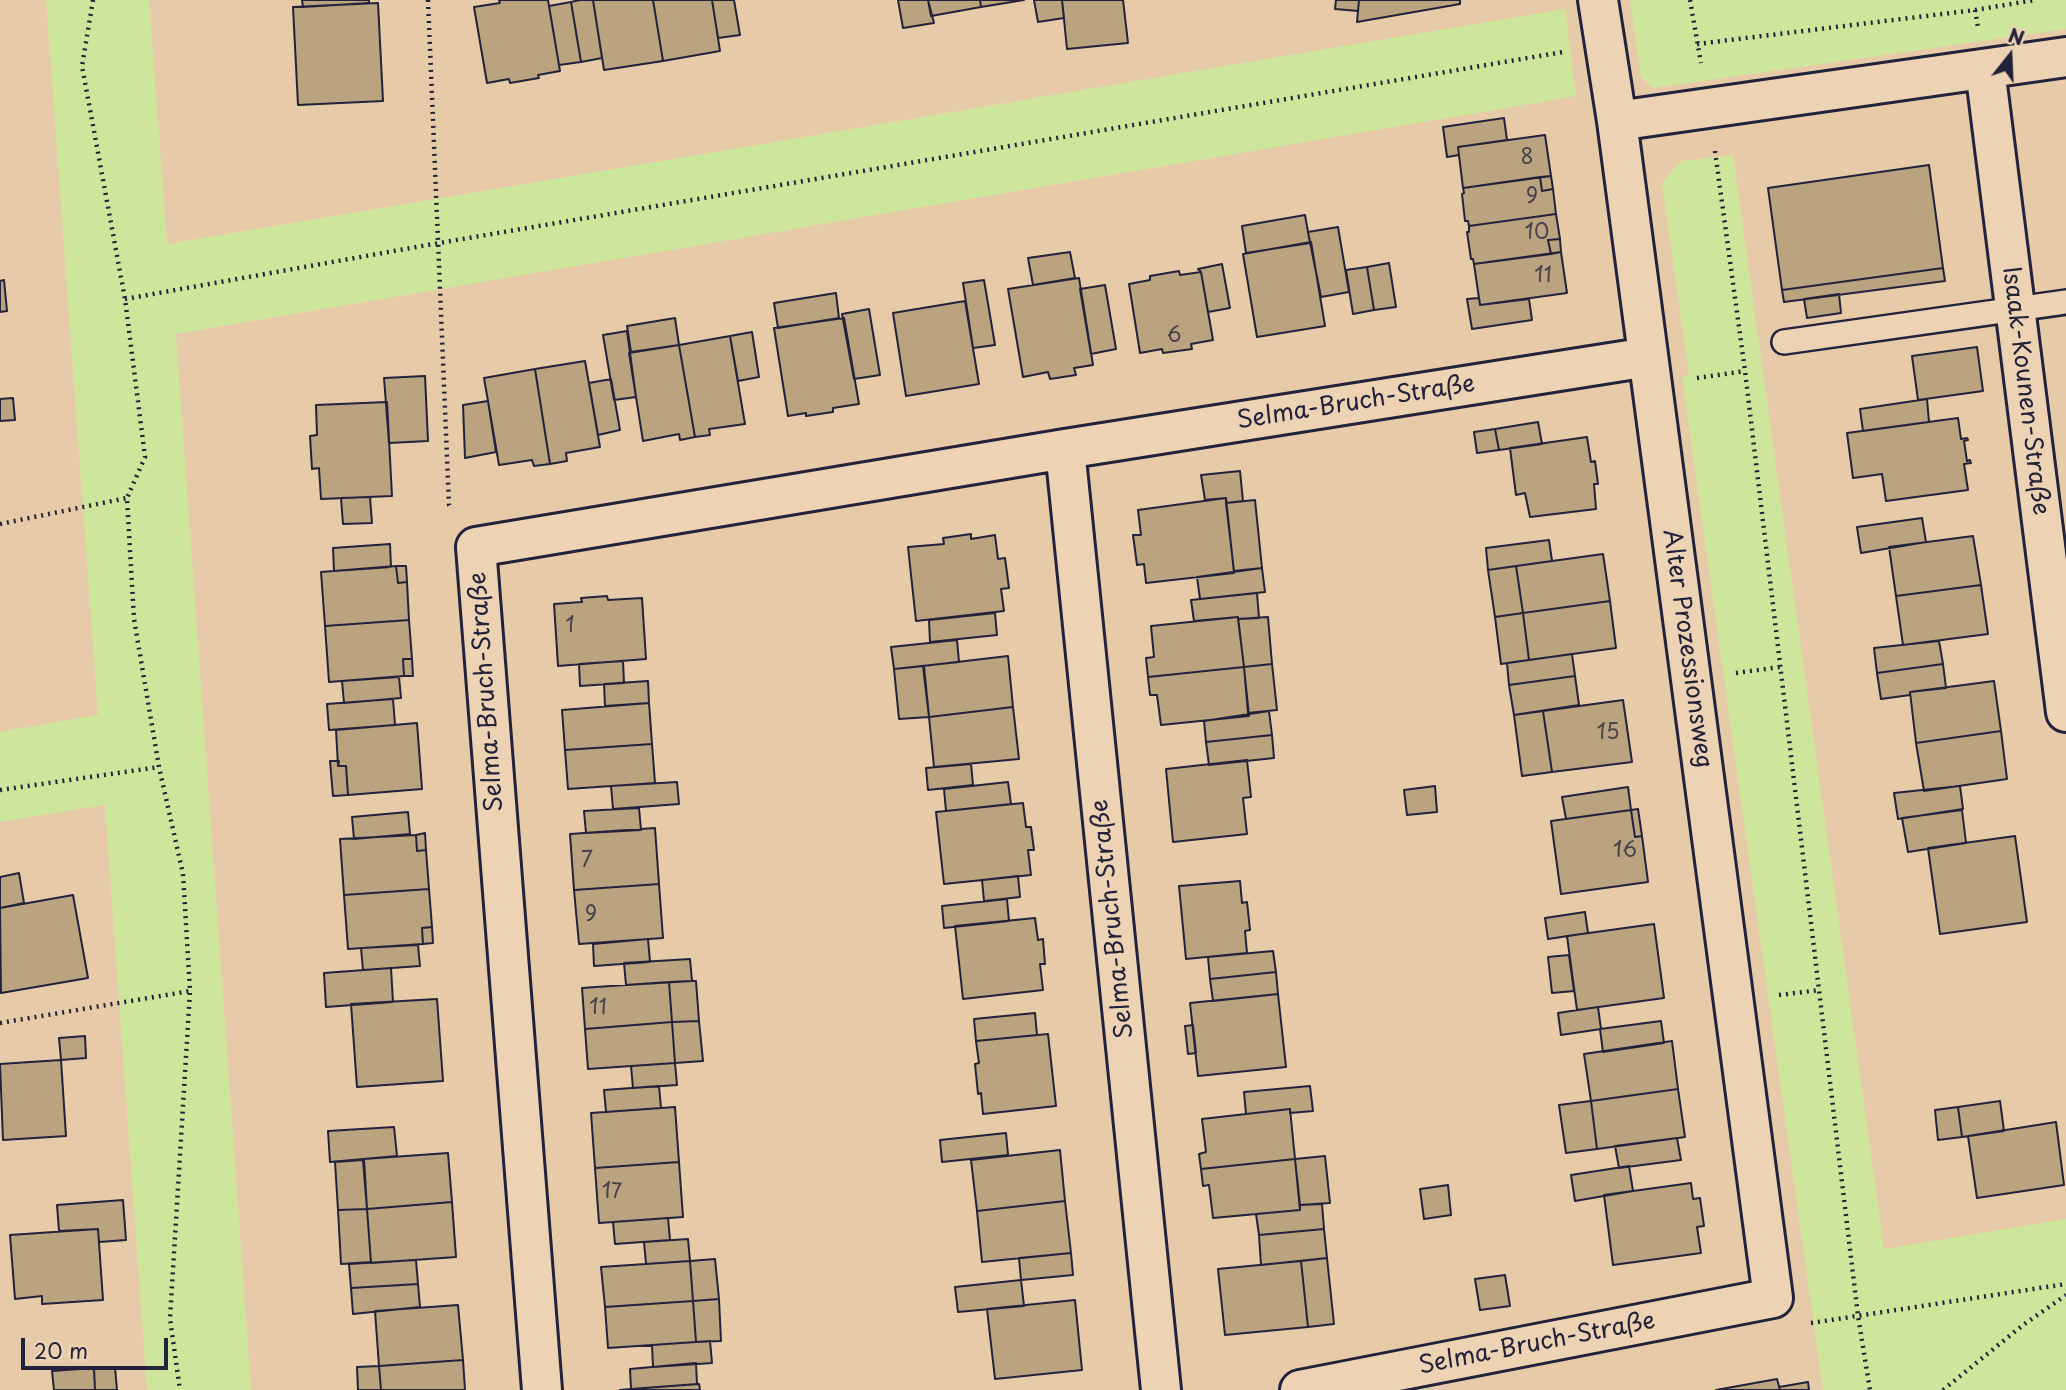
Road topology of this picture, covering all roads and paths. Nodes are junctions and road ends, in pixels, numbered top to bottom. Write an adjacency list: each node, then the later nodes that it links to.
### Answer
1 (93, 0): 13 (path)
2 (428, 0): 12 (path)
3 (1598, 0): 7 (street, Alter Prozessionsweg)
4 (1690, 0): 6 (path)
5 (2035, 0): 6 (path)
6 (1697, 44): 10 (path)
7 (1605, 45): 11 (street, Alter Prozessionsweg); 12 (path)
8 (2066, 58): 9 (street)
9 (1985, 69): 10 (street); 15 (street, Isaak-Kounen-Straße)
10 (1709, 109): 11 (street); 30 (path)
11 (1617, 121): 17 (street, Alter Prozessionsweg)
12 (439, 243): 13 (path); 21 (path)
13 (125, 299): 19 (path)
14 (2066, 302): 15 (lane)
15 (2015, 308): 16 (lane); 22 (street, Isaak-Kounen-Straße)
16 (1784, 342)
17 (1648, 357): 18 (street, Selma-Bruch-Straße); 29 (street, Alter Prozessionsweg)
18 (1065, 449): 21 (street, Selma-Bruch-Straße); 33 (street, Selma-Bruch-Straße)
19 (127, 498): 20 (path); 23 (path)
20 (0, 524)
21 (476, 547): 32 (street, Selma-Bruch-Straße)
22 (2066, 712)
23 (159, 767): 24 (path); 25 (path)
24 (0, 790)
25 (190, 991): 26 (path); 31 (path)
26 (0, 1023)
27 (2066, 1284): 30 (path)
28 (2066, 1295): 36 (path)
29 (1773, 1298): 30 (path); 34 (street, Selma-Bruch-Straße)
30 (1858, 1316): 35 (path)
31 (180, 1390)
32 (542, 1390)
33 (1161, 1390)
34 (1300, 1390)
35 (1870, 1390)
36 (1943, 1390)

